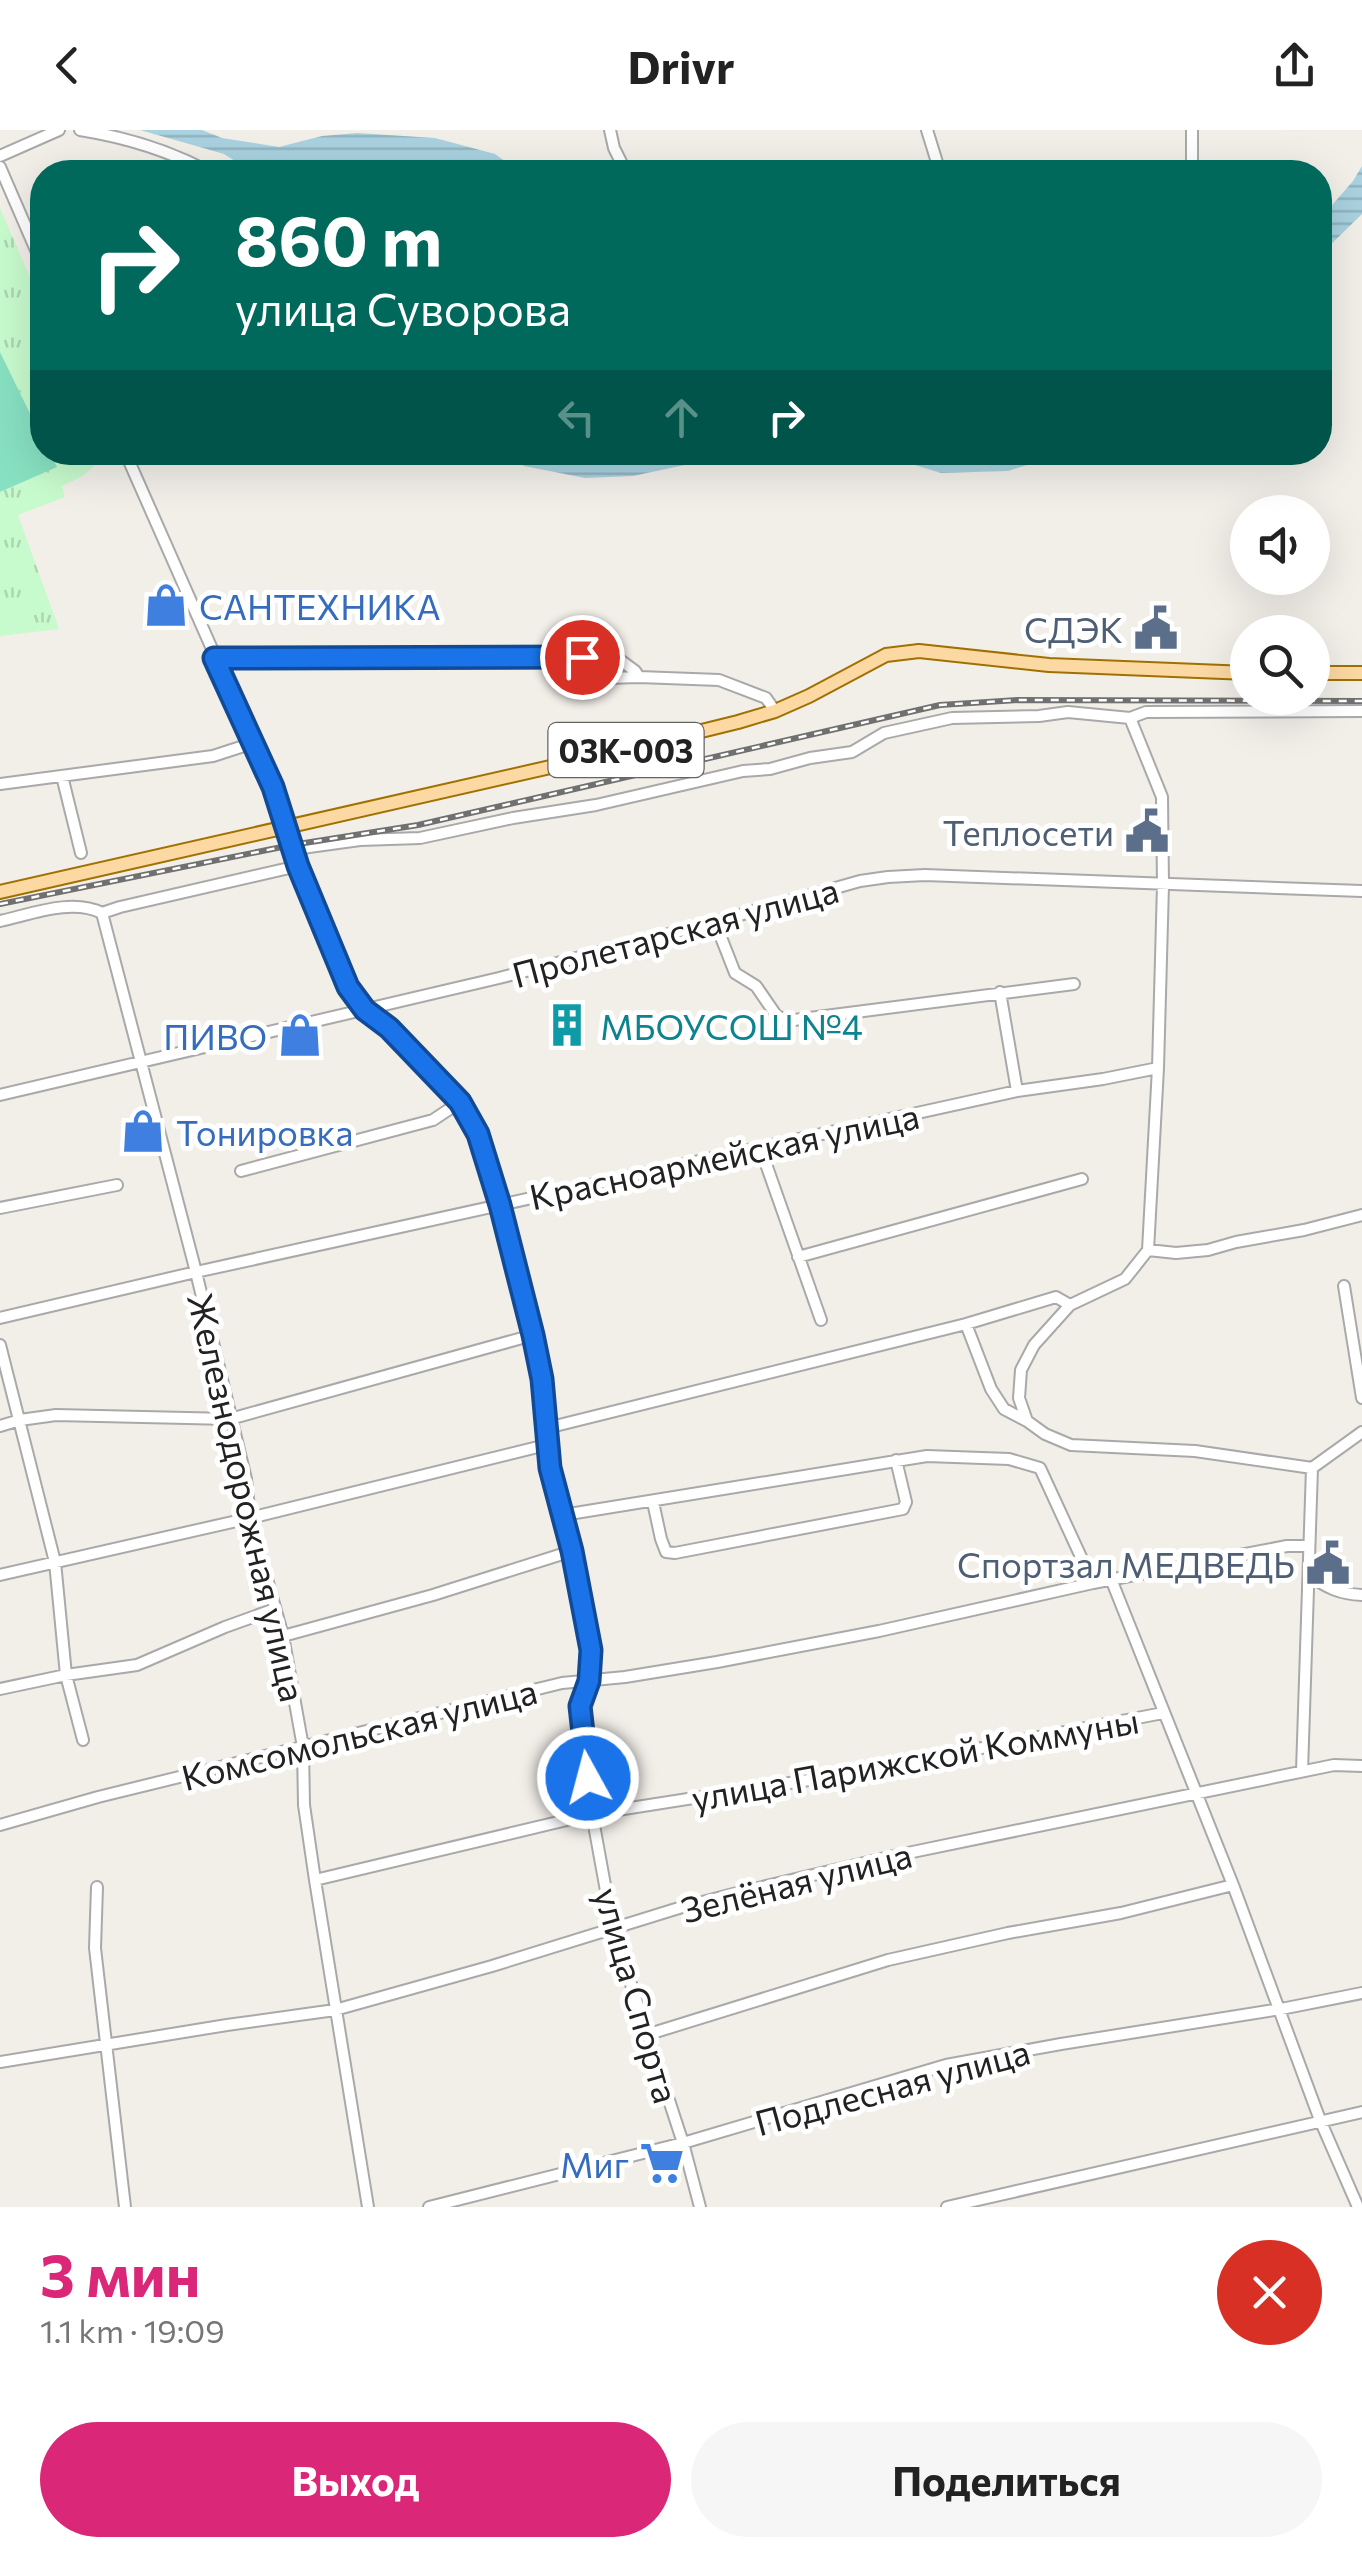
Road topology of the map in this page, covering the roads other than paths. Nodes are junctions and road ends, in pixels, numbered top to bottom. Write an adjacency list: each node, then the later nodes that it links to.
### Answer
1 (59, 130): 6 (street)
2 (80, 130): 7 (street)
3 (610, 130): 8 (street)
4 (926, 130): 9 (street)
5 (1192, 130): 10 (street)
6 (0, 156)
7 (184, 160)
8 (620, 160)
9 (936, 160)
10 (1192, 160)
11 (0, 167): 12 (street)
12 (30, 236)
13 (131, 465): 14 (street, улица Спорта)
14 (214, 658): 18 (street); 23 (street, улица Спорта)
15 (1230, 673): 20 (main road, 03К-003)
16 (1330, 673): 17 (main road)
17 (1362, 673)
18 (639, 677): 19 (street); 20 (street)
19 (577, 679)
20 (775, 711): 26 (main road, 03К-003)
21 (1362, 711): 22 (street)
22 (1130, 718): 27 (street); 30 (street)
23 (254, 743): 24 (street); 26 (street, улица Спорта)
24 (62, 776): 25 (street); 28 (street)
25 (0, 784)
26 (287, 827): 27 (street, улица Спорта); 32 (main road, 03К-003)
27 (294, 851): 29 (street, улица Спорта)
28 (80, 853)
29 (298, 866): 33 (street); 38 (street, улица Спорта)
30 (1163, 885): 31 (street, Пролетарская улица); 35 (street, Пролетарская улица); 40 (street)
31 (1362, 891)
32 (0, 892)
33 (102, 914): 34 (street); 39 (street, Железнодорожная улица)
34 (0, 921)
35 (715, 922): 37 (street); 38 (street, Пролетарская улица)
36 (1074, 984): 37 (street)
37 (1000, 992): 41 (street)
38 (365, 1010): 39 (street, Пролетарская улица); 43 (street, улица Спорта)
39 (142, 1062): 42 (street, Пролетарская улица); 53 (street, Железнодорожная улица)
40 (1158, 1068): 41 (street, Красноармейская улица); 51 (street)
41 (1017, 1091): 44 (street, Красноармейская улица)
42 (0, 1095)
43 (460, 1102): 45 (street); 48 (street, улица Спорта)
44 (760, 1147): 48 (street, Красноармейская улица); 52 (street)
45 (240, 1171)
46 (1082, 1179): 52 (street)
47 (117, 1185): 49 (street)
48 (500, 1205): 53 (street, Красноармейская улица); 59 (street, улица Спорта)
49 (0, 1208)
50 (1362, 1215): 51 (street)
51 (1148, 1250): 55 (street)
52 (798, 1257): 57 (street)
53 (196, 1272): 56 (street, Красноармейская улица); 62 (street, Железнодорожная улица)
54 (1344, 1286): 61 (street)
55 (1070, 1305): 58 (street); 64 (street)
56 (0, 1318)
57 (821, 1320)
58 (966, 1324): 64 (street); 66 (street)
59 (533, 1335): 62 (street); 66 (street, улица Спорта)
60 (0, 1345): 63 (street)
61 (1362, 1398)
62 (230, 1419): 63 (street); 73 (street, Железнодорожная улица)
63 (20, 1420): 65 (street); 76 (street)
64 (1027, 1422): 70 (street)
65 (0, 1426)
66 (547, 1428): 68 (street, улица Спорта)
67 (1362, 1432): 70 (street)
68 (546, 1445): 72 (street, улица Спорта); 73 (street)
69 (896, 1460): 71 (street); 71 (street); 80 (street)
70 (1312, 1468): 74 (street)
71 (653, 1502): 72 (street)
72 (563, 1515): 75 (street, улица Спорта)
73 (250, 1518): 76 (street); 82 (street, Железнодорожная улица)
74 (1310, 1546): 78 (street); 79 (street, Комсомольская улица)
75 (572, 1551): 83 (street); 85 (street, улица Спорта)
76 (55, 1562): 77 (street); 84 (street)
77 (0, 1575)
78 (1309, 1575): 81 (street); 91 (street)
79 (1111, 1579): 80 (street, Комсомольская улица); 87 (street)
80 (1093, 1583): 85 (street, Комсомольская улица)
81 (1362, 1595)
82 (275, 1610): 83 (street, Железнодорожная улица); 84 (street)
83 (283, 1636): 89 (street, Железнодорожная улица)
84 (66, 1674): 86 (street); 88 (street)
85 (589, 1681): 89 (street, Комсомольская улица); 93 (street, улица Спорта)
86 (0, 1689)
87 (1163, 1713): 92 (street); 93 (street, улица Парижской Коммуны)
88 (83, 1740)
89 (304, 1747): 94 (street, Комсомольская улица); 95 (street, Железнодорожная улица)
90 (1362, 1766): 91 (street, Зелёная улица)
91 (1302, 1771): 92 (street, Зелёная улица)
92 (1196, 1792): 96 (street); 98 (street, Зелёная улица)
93 (592, 1814): 95 (street, улица Парижской Коммуны); 98 (street, улица Спорта)
94 (0, 1825)
95 (315, 1880): 100 (street, Железнодорожная улица)
96 (1233, 1885): 101 (street); 102 (street)
97 (97, 1887): 103 (street)
98 (613, 1930): 100 (street, Зелёная улица); 102 (street, улица Спорта)
99 (1362, 1993): 101 (street, Подлесная улица)
100 (335, 2010): 103 (street, Зелёная улица); 109 (street, Железнодорожная улица)
101 (1281, 2010): 106 (street); 107 (street, Подлесная улица)
102 (646, 2034): 107 (street, улица Спорта)
103 (106, 2045): 104 (street, Зелёная улица); 108 (street)
104 (0, 2062)
105 (1362, 2112): 106 (street)
106 (1320, 2120): 112 (street); 113 (street)
107 (682, 2143): 110 (street, Подлесная улица); 111 (street, улица Спорта)
108 (125, 2207)
109 (368, 2207)
110 (428, 2207)
111 (700, 2207)
112 (947, 2207)
113 (1358, 2207)

